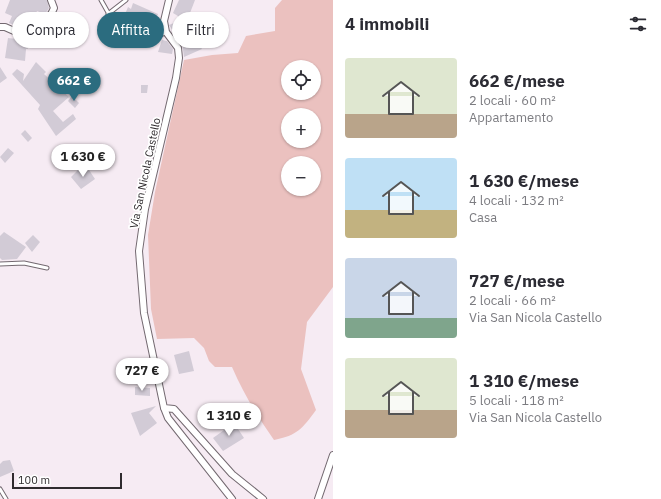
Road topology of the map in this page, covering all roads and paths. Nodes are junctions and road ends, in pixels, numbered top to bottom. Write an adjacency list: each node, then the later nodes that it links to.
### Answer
1 (51, 0): 7 (street)
2 (101, 0): 5 (lane)
3 (126, 0): 6 (lane)
4 (169, 0): 8 (street)
5 (107, 12)
6 (111, 12)
7 (0, 27)
8 (166, 32): 11 (street, Via San Nicola Castello)
9 (0, 264): 10 (lane)
10 (47, 268)
11 (164, 408): 15 (street, Via San Nicola Castello); 16 (street)
12 (333, 455): 17 (street)
13 (0, 489): 14 (lane)
14 (6, 499)
15 (232, 499)
16 (263, 499)
17 (318, 499)

